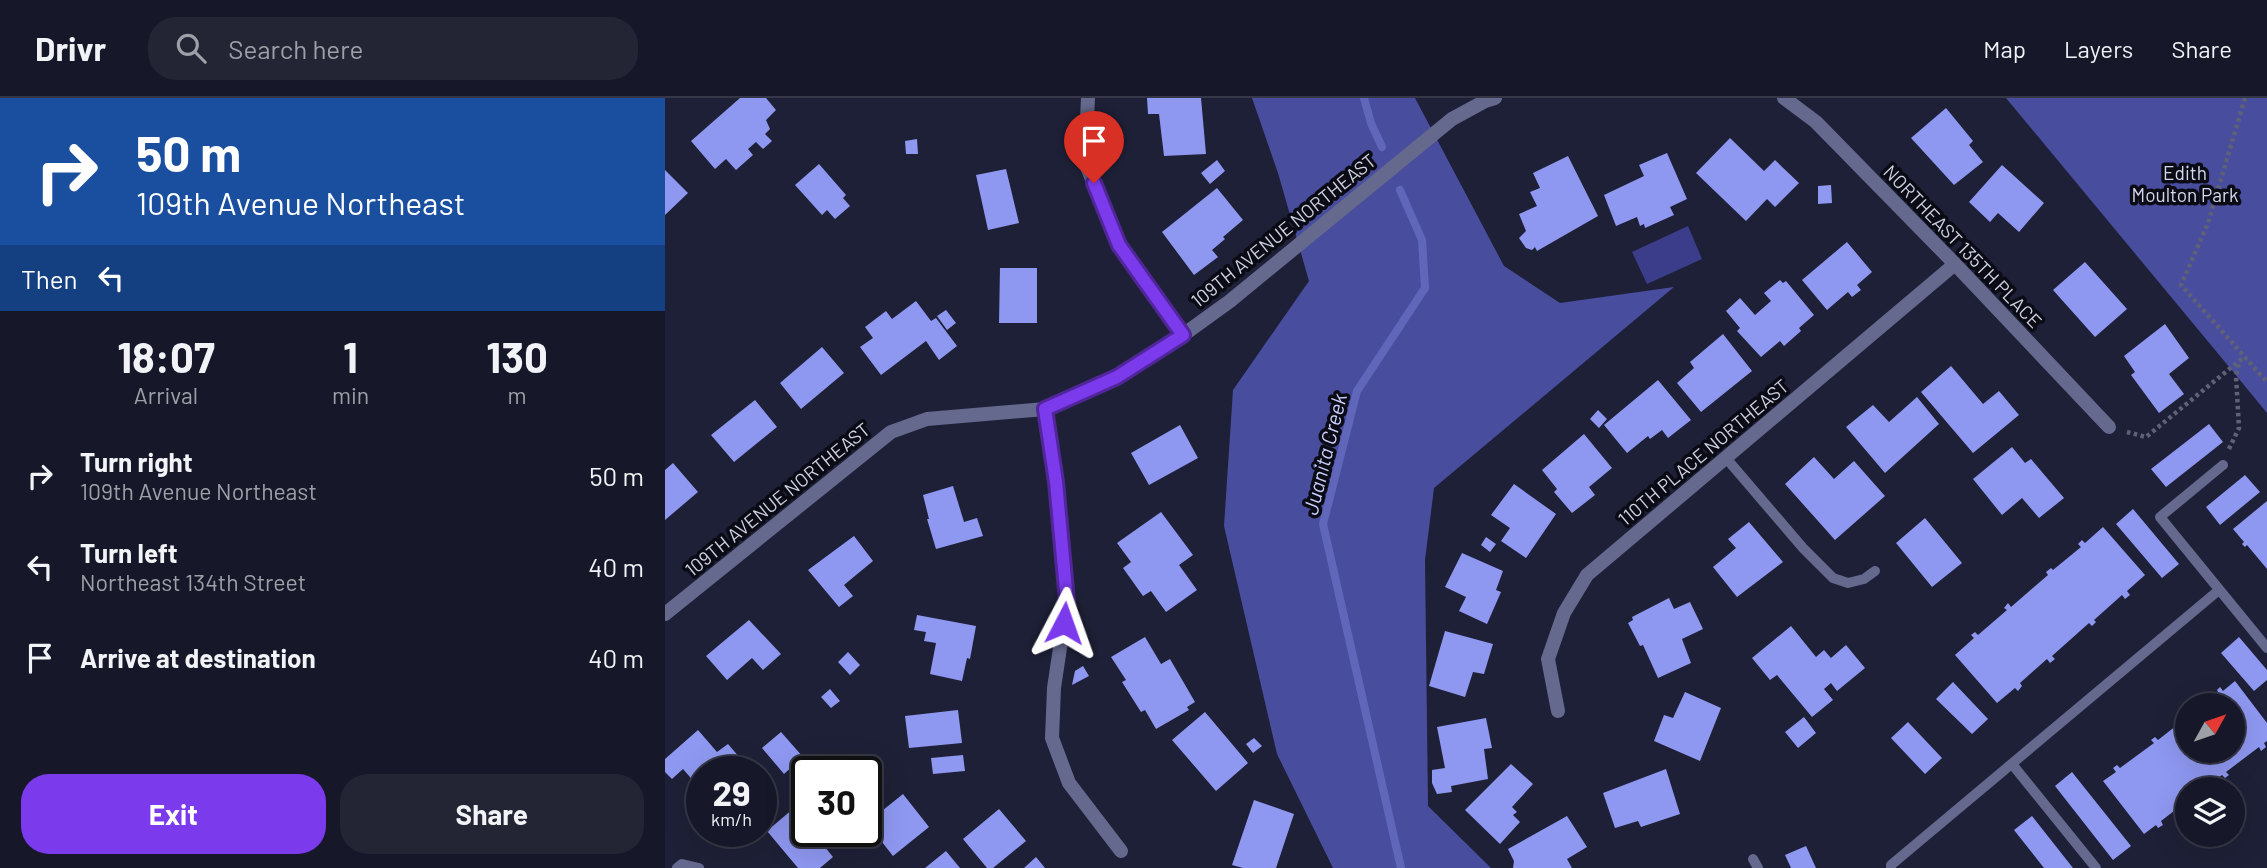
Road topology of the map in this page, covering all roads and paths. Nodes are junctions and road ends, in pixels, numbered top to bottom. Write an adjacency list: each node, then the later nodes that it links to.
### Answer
1 (1088, 98): 6 (street)
2 (1495, 98): 6 (street, 109TH AVENUE NORTHEAST)
3 (1784, 98): 5 (street, NORTHEAST 135TH PLACE)
4 (2245, 98): 7 (path)
5 (1955, 264): 10 (street, NORTHEAST 135TH PLACE); 11 (street, 110TH PLACE NORTHEAST)
6 (1183, 335): 9 (street, 109TH AVENUE NORTHEAST)
7 (2242, 359): 8 (path); 10 (path); 12 (path)
8 (2267, 382)
9 (1045, 409): 15 (street, 109TH AVENUE NORTHEAST); 19 (street)
10 (2109, 427)
11 (1726, 458): 13 (lane); 17 (street, 110TH PLACE NORTHEAST)
12 (2223, 465): 14 (lane)
13 (1874, 571)
14 (2219, 590): 16 (lane); 18 (lane)
15 (665, 614)
16 (2267, 648)
17 (1558, 711)
18 (2012, 764): 22 (lane); 23 (lane)
19 (1121, 850)
20 (677, 868): 21 (lane)
21 (699, 868)
22 (1891, 868)
23 (2096, 868)

